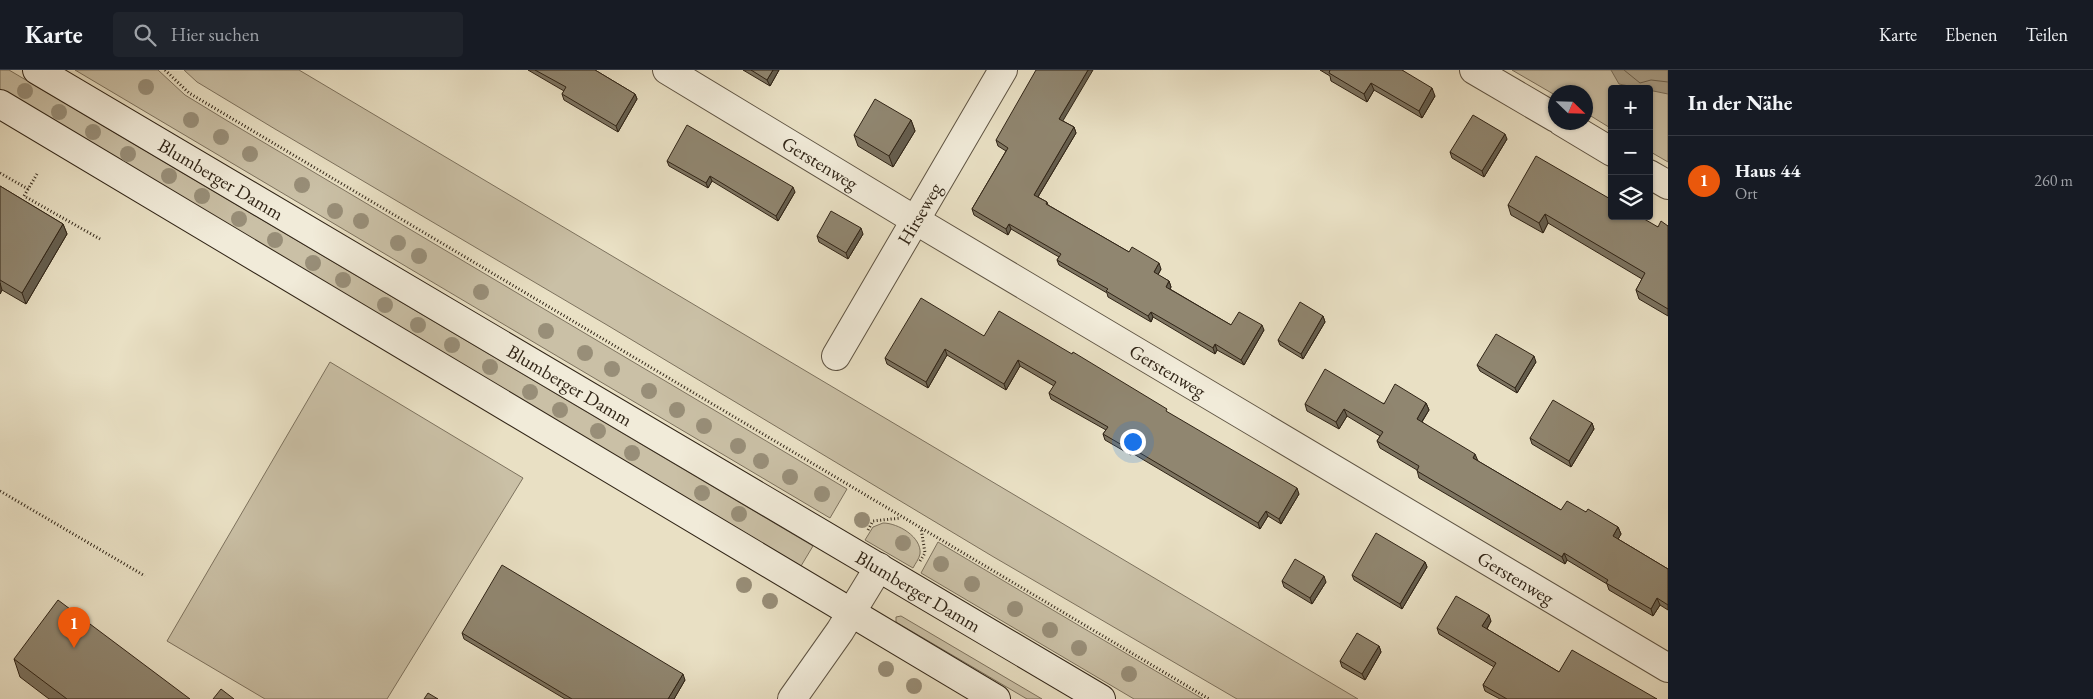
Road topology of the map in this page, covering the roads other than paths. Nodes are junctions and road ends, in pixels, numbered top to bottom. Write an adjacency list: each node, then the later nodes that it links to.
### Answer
1 (37, 70): 13 (main road, Blumberger Damm)
2 (667, 70): 11 (main road, Gerstenweg)
3 (1003, 70): 11 (main road, Hirseweg)
4 (1474, 70): 6 (main road)
5 (0, 104): 14 (main road)
6 (1548, 113)
7 (1575, 130): 8 (main road)
8 (1608, 150)
9 (1651, 175): 10 (main road)
10 (1668, 185)
11 (915, 220): 12 (main road, Hirseweg); 15 (main road, Gerstenweg)
12 (836, 356)
13 (879, 568): 14 (main road); 18 (main road, Blumberger Damm)
14 (852, 613): 16 (main road); 17 (main road)
15 (1668, 668)
16 (792, 699)
17 (996, 699)
18 (1101, 699)

